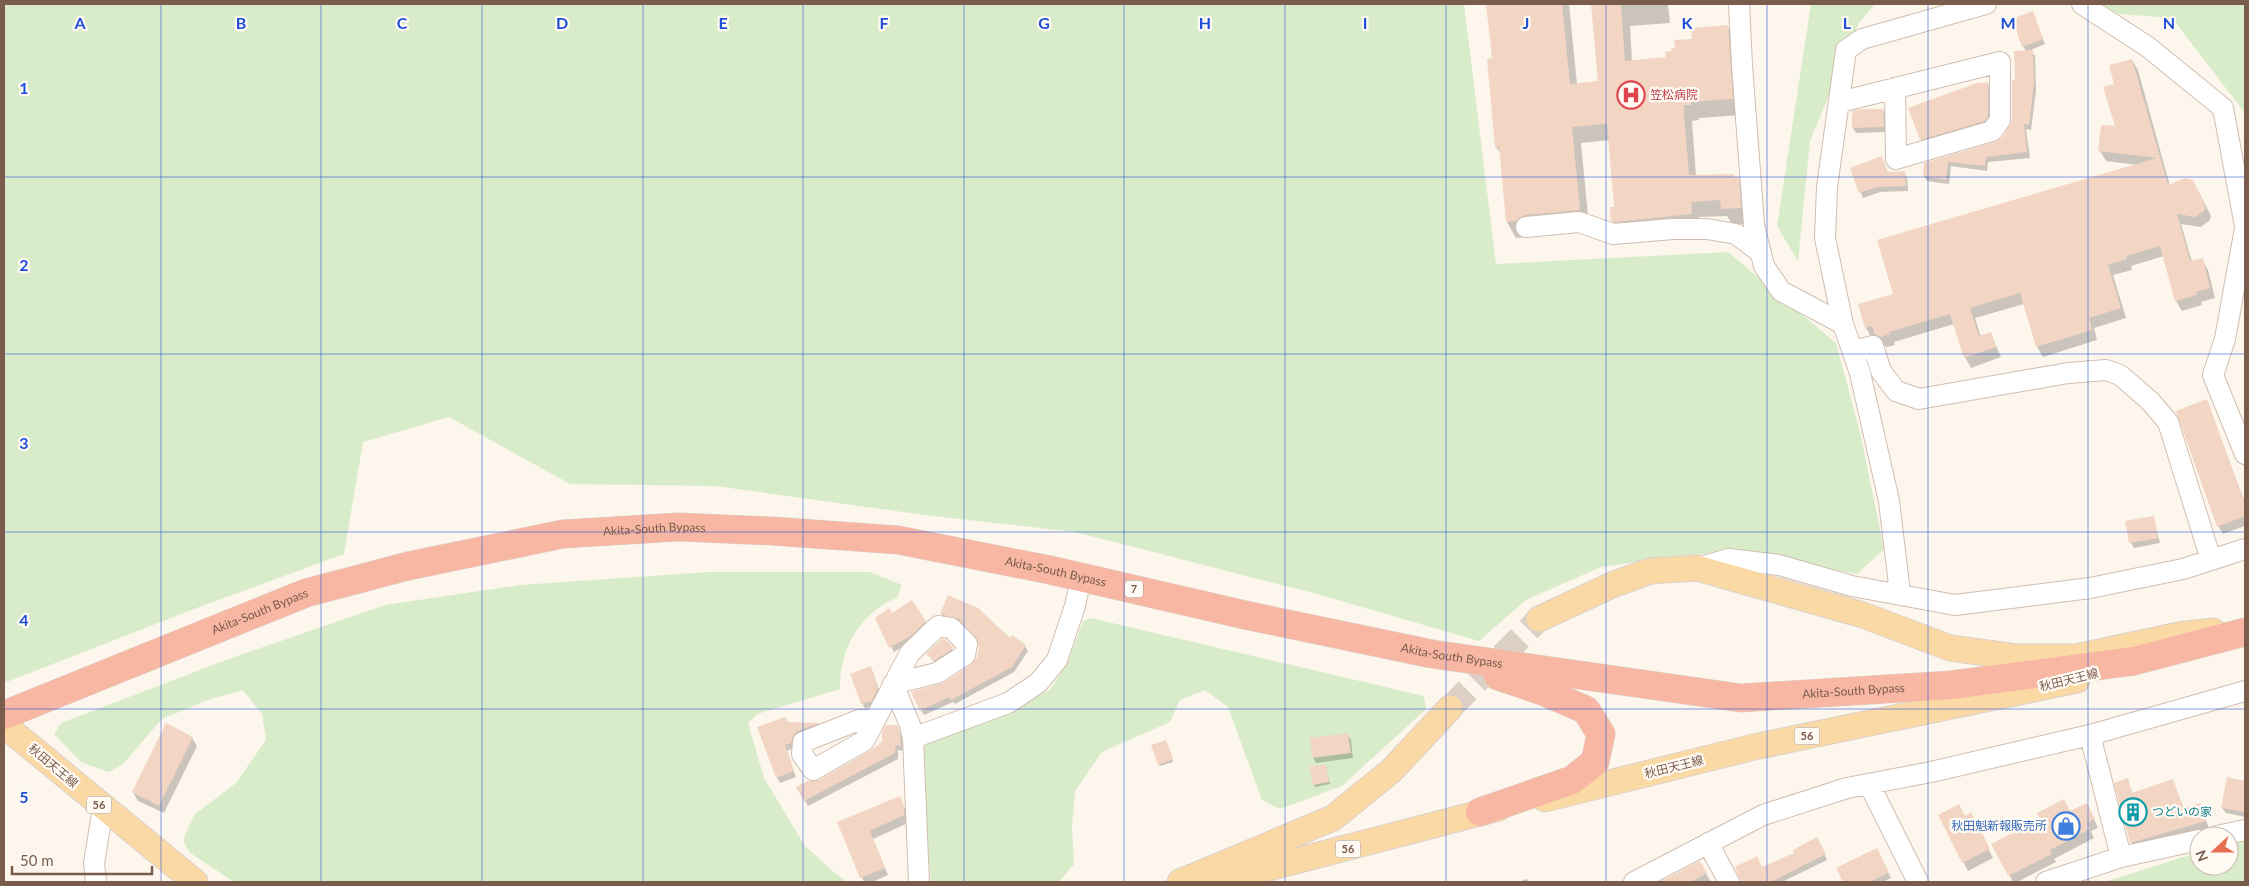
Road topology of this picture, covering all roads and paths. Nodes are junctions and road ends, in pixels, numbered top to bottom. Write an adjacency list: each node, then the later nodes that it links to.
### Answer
1 (1740, 4): 8 (street)
2 (1986, 4): 5 (street)
3 (2082, 4): 7 (street)
4 (1895, 88): 4 (street); 5 (street)
5 (1840, 102): 9 (street)
6 (1526, 227): 8 (street)
7 (2245, 227): 11 (street)
8 (1761, 253): 9 (street)
9 (1843, 324): 10 (street)
10 (1853, 351): 13 (street); 16 (street)
11 (2245, 454)
12 (2245, 549): 13 (street)
13 (2211, 560): 16 (street)
14 (1697, 568): 16 (street); 17 (main road); 18 (main road)
15 (1081, 577): 20 (highway, Akita-South Bypass / 7); 24 (highway, Akita-South Bypass / 7); 28 (street)
16 (1900, 594)
17 (1539, 619)
18 (2245, 627)
19 (2245, 632): 21 (highway, Akita-South Bypass / 7)
20 (1432, 654): 21 (highway, Akita-South Bypass / 7); 31 (highway)
21 (2134, 661): 31 (main road, 秋田天王線 / 56)
22 (2245, 691): 27 (street)
23 (1450, 708): 38 (main road)
24 (4, 715)
25 (875, 720): 28 (street)
26 (4, 725): 30 (main road, 秋田天王線 / 56)
27 (2090, 735): 29 (street); 34 (street)
28 (913, 738): 37 (street)
29 (1869, 784): 32 (street); 42 (street)
30 (103, 808): 35 (street); 36 (main road, 秋田天王線 / 56)
31 (1480, 812): 39 (main road, 秋田天王線 / 56)
32 (1708, 842): 40 (street); 41 (street)
33 (2189, 842): 34 (street)
34 (2120, 857): 43 (street)
35 (96, 882)
36 (195, 882)
37 (918, 882)
38 (1180, 882)
39 (1215, 882)
40 (1634, 882)
41 (1729, 882)
42 (1918, 882)
43 (2046, 882)

